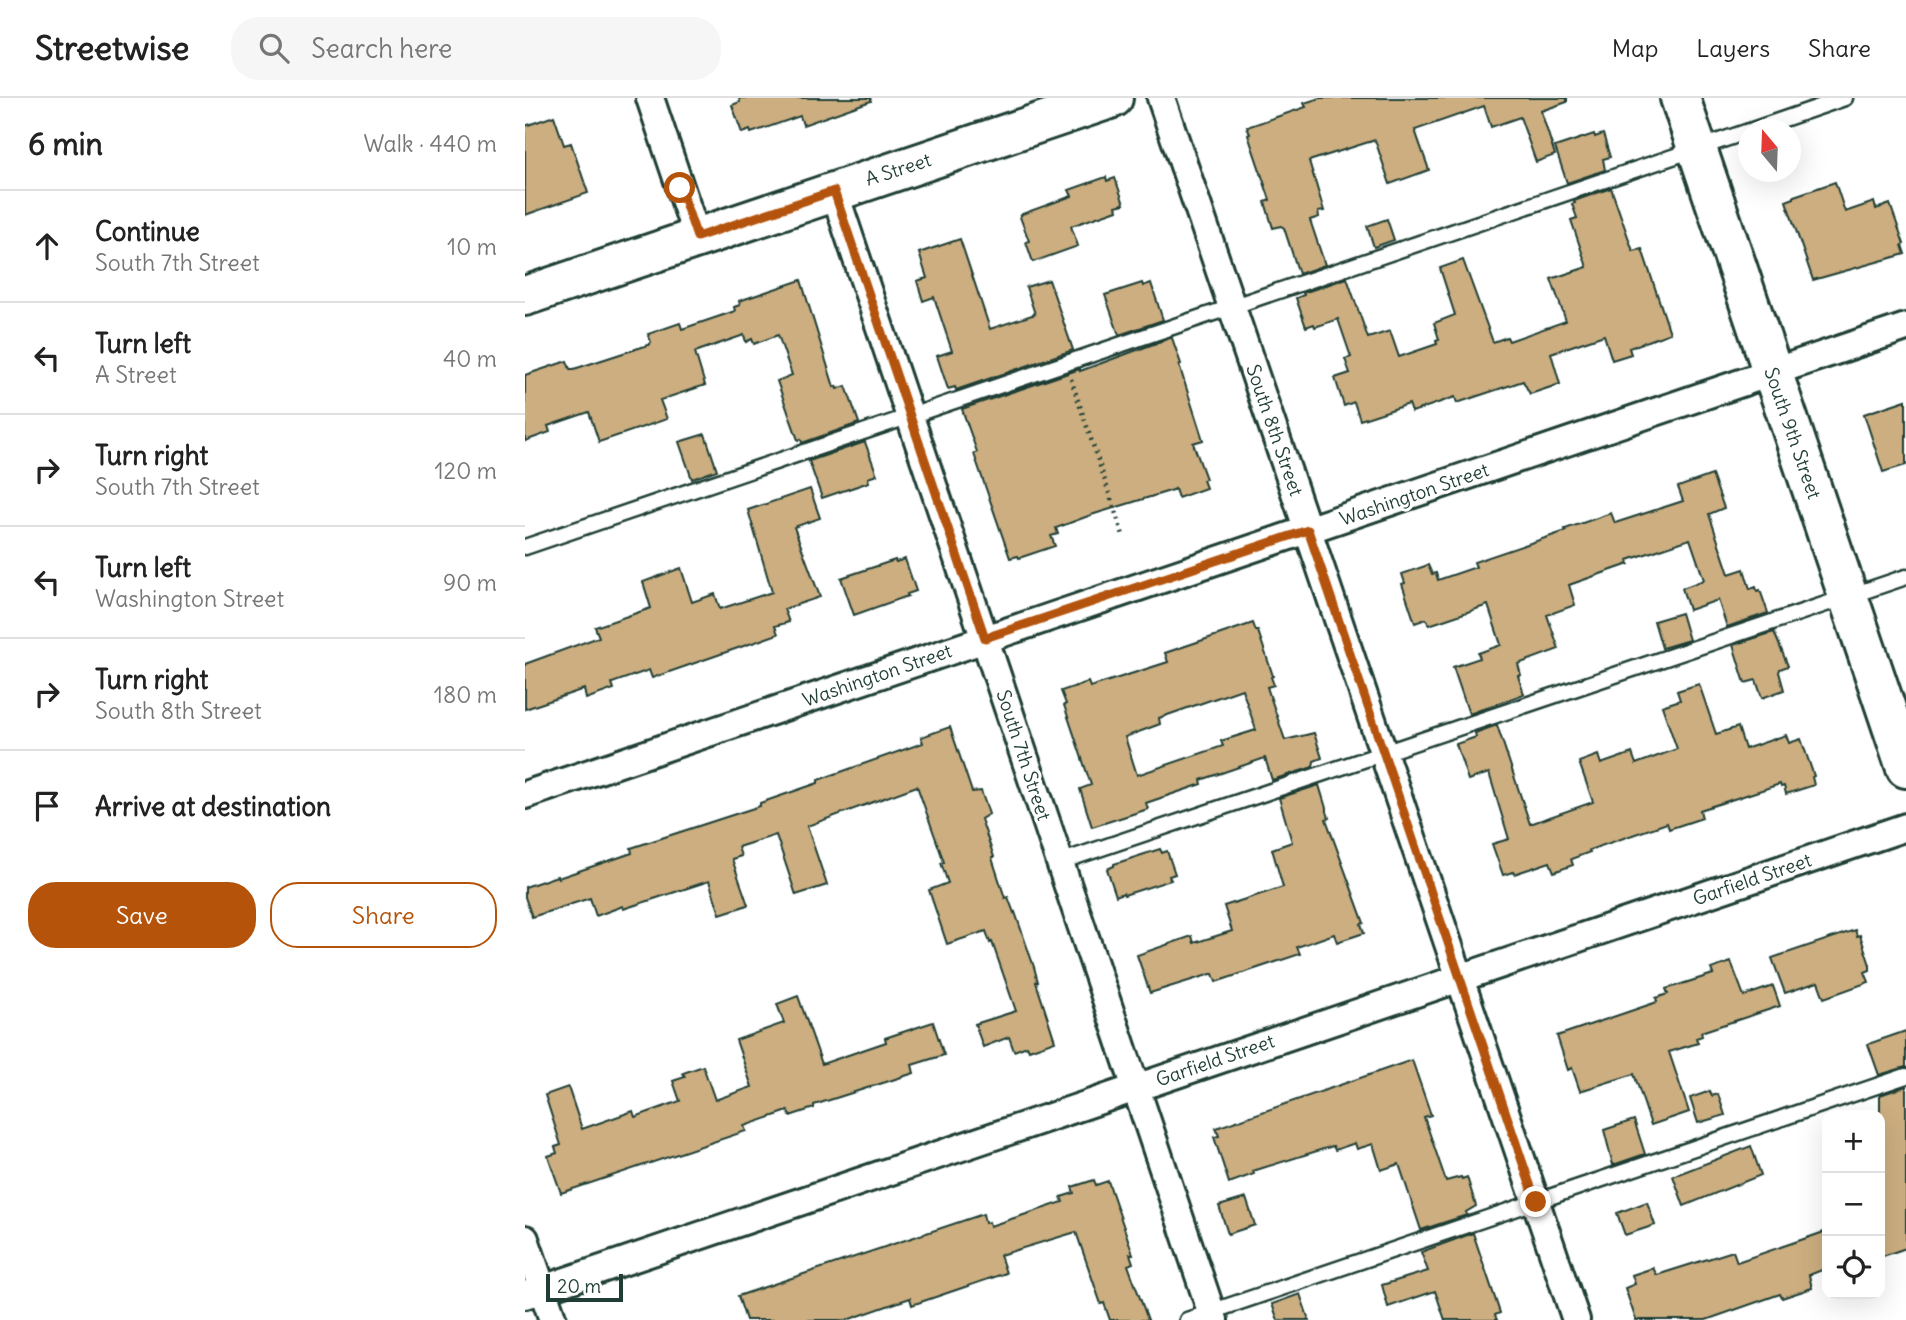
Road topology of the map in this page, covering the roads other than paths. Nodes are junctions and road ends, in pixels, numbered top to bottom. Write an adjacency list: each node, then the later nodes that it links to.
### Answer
1 (650, 98): 10 (street)
2 (1113, 98): 9 (main road, A Street)
3 (1161, 98): 12 (street, South 8th Street)
4 (1680, 98): 8 (main road, South 9th Street)
5 (1845, 98): 6 (lane)
6 (1783, 119)
7 (1738, 134): 8 (lane)
8 (1696, 148): 12 (lane); 14 (main road, South 9th Street)
9 (834, 191): 10 (main road, A Street); 15 (street, South 7th Street)
10 (697, 237): 11 (main road, A Street)
11 (525, 296)
12 (1233, 306): 15 (lane); 16 (street, South 8th Street)
13 (1906, 327): 14 (street, Washington Street)
14 (1772, 373): 16 (street, Washington Street); 19 (main road, South 9th Street)
15 (909, 414): 17 (lane); 20 (street, South 7th Street)
16 (1308, 530): 20 (street, Washington Street); 21 (street, South 8th Street)
17 (525, 547)
18 (1906, 576): 19 (lane)
19 (1848, 597): 21 (lane); 22 (main road, South 9th Street)
20 (985, 638): 23 (street, Washington Street); 25 (street, South 7th Street)
21 (1385, 753): 25 (lane); 26 (street, South 8th Street)
22 (1906, 768)
23 (525, 795)
24 (1906, 827): 26 (street, Garfield Street)
25 (1060, 862): 28 (street, South 7th Street)
26 (1461, 977): 28 (street, Garfield Street); 29 (street, South 8th Street)
27 (1906, 1076): 29 (lane)
28 (1137, 1087): 31 (street, Garfield Street); 32 (street, South 7th Street)
29 (1536, 1202): 32 (lane); 34 (street, South 8th Street)
30 (525, 1239): 31 (street)
31 (533, 1292): 33 (street)
32 (1204, 1317)
33 (553, 1320)
34 (1576, 1320)

